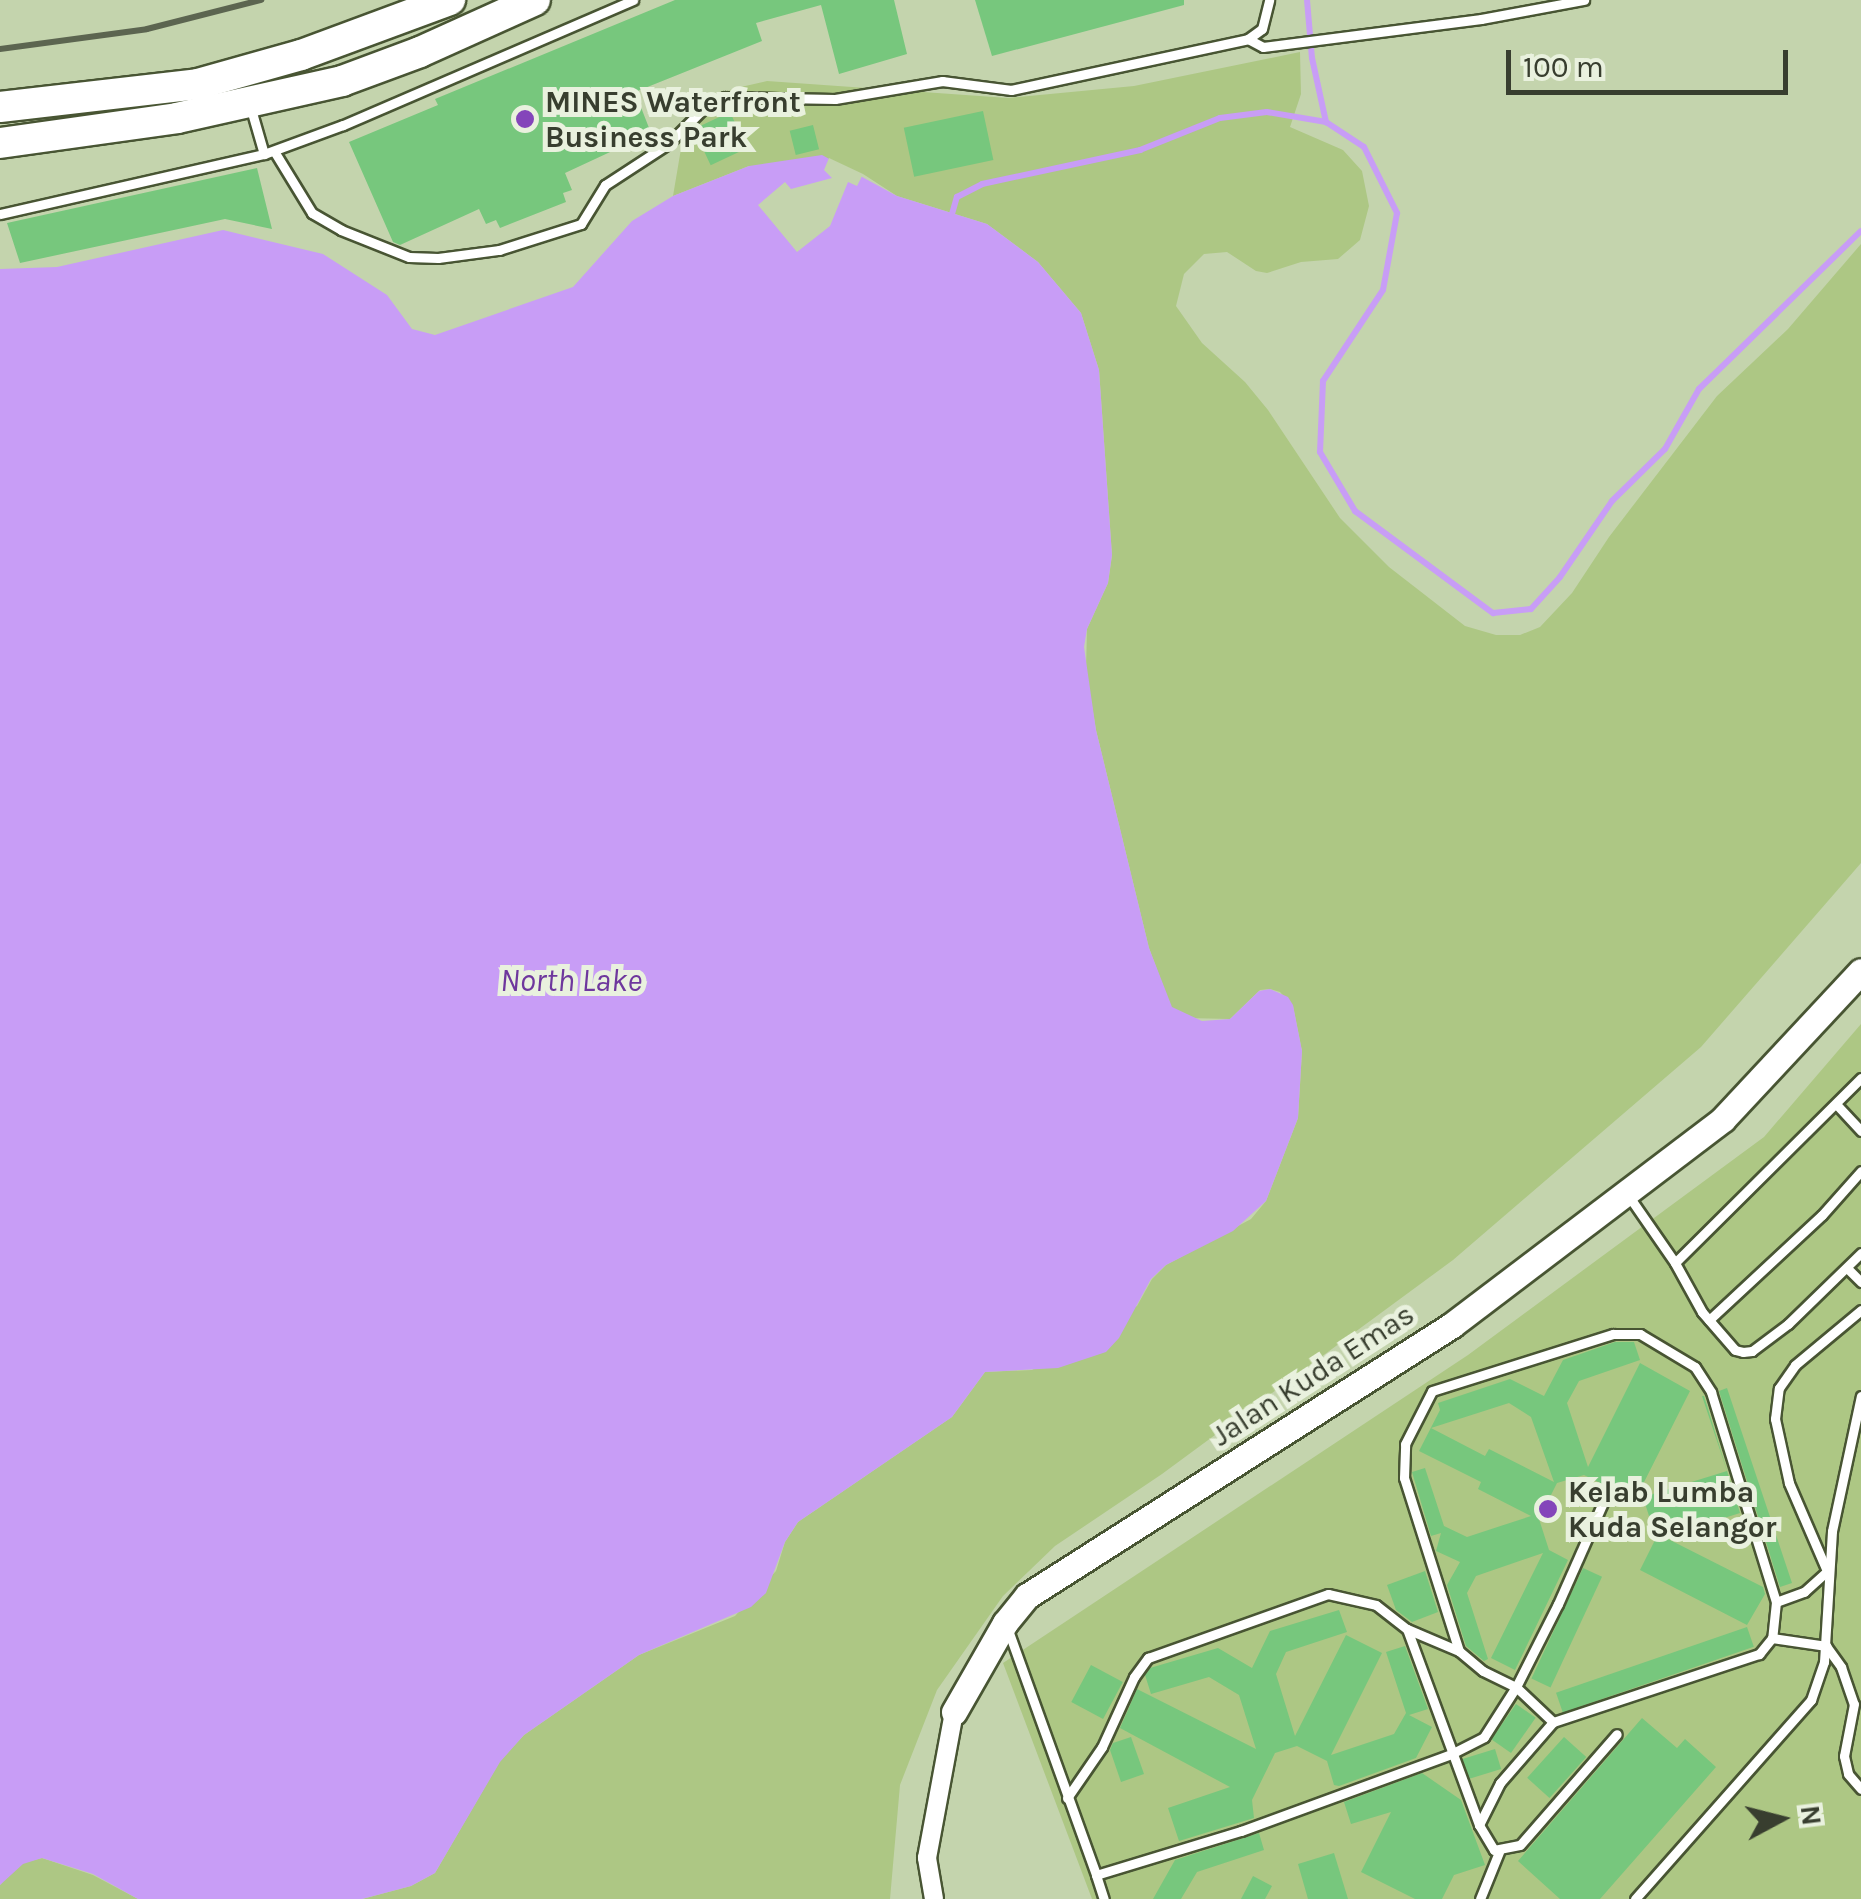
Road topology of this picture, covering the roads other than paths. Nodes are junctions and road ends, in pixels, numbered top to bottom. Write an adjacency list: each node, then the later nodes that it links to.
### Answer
1 (450, 0): 8 (highway)
2 (535, 0): 7 (highway)
3 (633, 0): 10 (lane)
4 (1268, 0): 6 (lane)
5 (1584, 0): 6 (lane)
6 (1248, 39): 10 (lane)
7 (249, 102): 9 (highway); 10 (lane)
8 (0, 107)
9 (0, 142)
10 (269, 152): 11 (lane)
11 (0, 214)
12 (1861, 972): 17 (street, Jalan Kuda Emas)
13 (1861, 1078): 14 (lane)
14 (1836, 1104): 15 (lane); 19 (lane)
15 (1861, 1131)
16 (1861, 1171): 23 (lane)
17 (1626, 1192): 19 (lane); 28 (street, Jalan Kuda Emas)
18 (1861, 1254): 20 (lane)
19 (1674, 1263): 23 (lane)
20 (1847, 1268): 21 (lane); 23 (lane)
21 (1861, 1282)
22 (1861, 1310): 26 (lane)
23 (1709, 1320)
24 (1861, 1396): 26 (lane)
25 (1605, 1498): 33 (lane)
26 (1827, 1571): 27 (lane); 31 (lane)
27 (1776, 1602): 30 (lane); 32 (lane)
28 (1004, 1623): 34 (street, Jalan Kuda Emas); 39 (lane)
29 (1407, 1629): 32 (lane); 37 (lane); 39 (lane)
30 (1772, 1638): 31 (lane); 35 (lane)
31 (1826, 1646): 38 (lane); 46 (lane)
32 (1460, 1650): 33 (lane)
33 (1516, 1687): 35 (lane); 37 (lane)
34 (954, 1712): 43 (street, Jalan Kuda Emas)
35 (1553, 1722): 40 (lane)
36 (1617, 1734): 41 (lane)
37 (1451, 1754): 40 (lane); 42 (lane)
38 (1861, 1790)
39 (1067, 1798): 42 (lane)
40 (1479, 1825): 41 (lane)
41 (1499, 1852): 45 (lane)
42 (1096, 1875): 44 (lane)
43 (934, 1899)
44 (1104, 1899)
45 (1480, 1899)
46 (1635, 1899)

